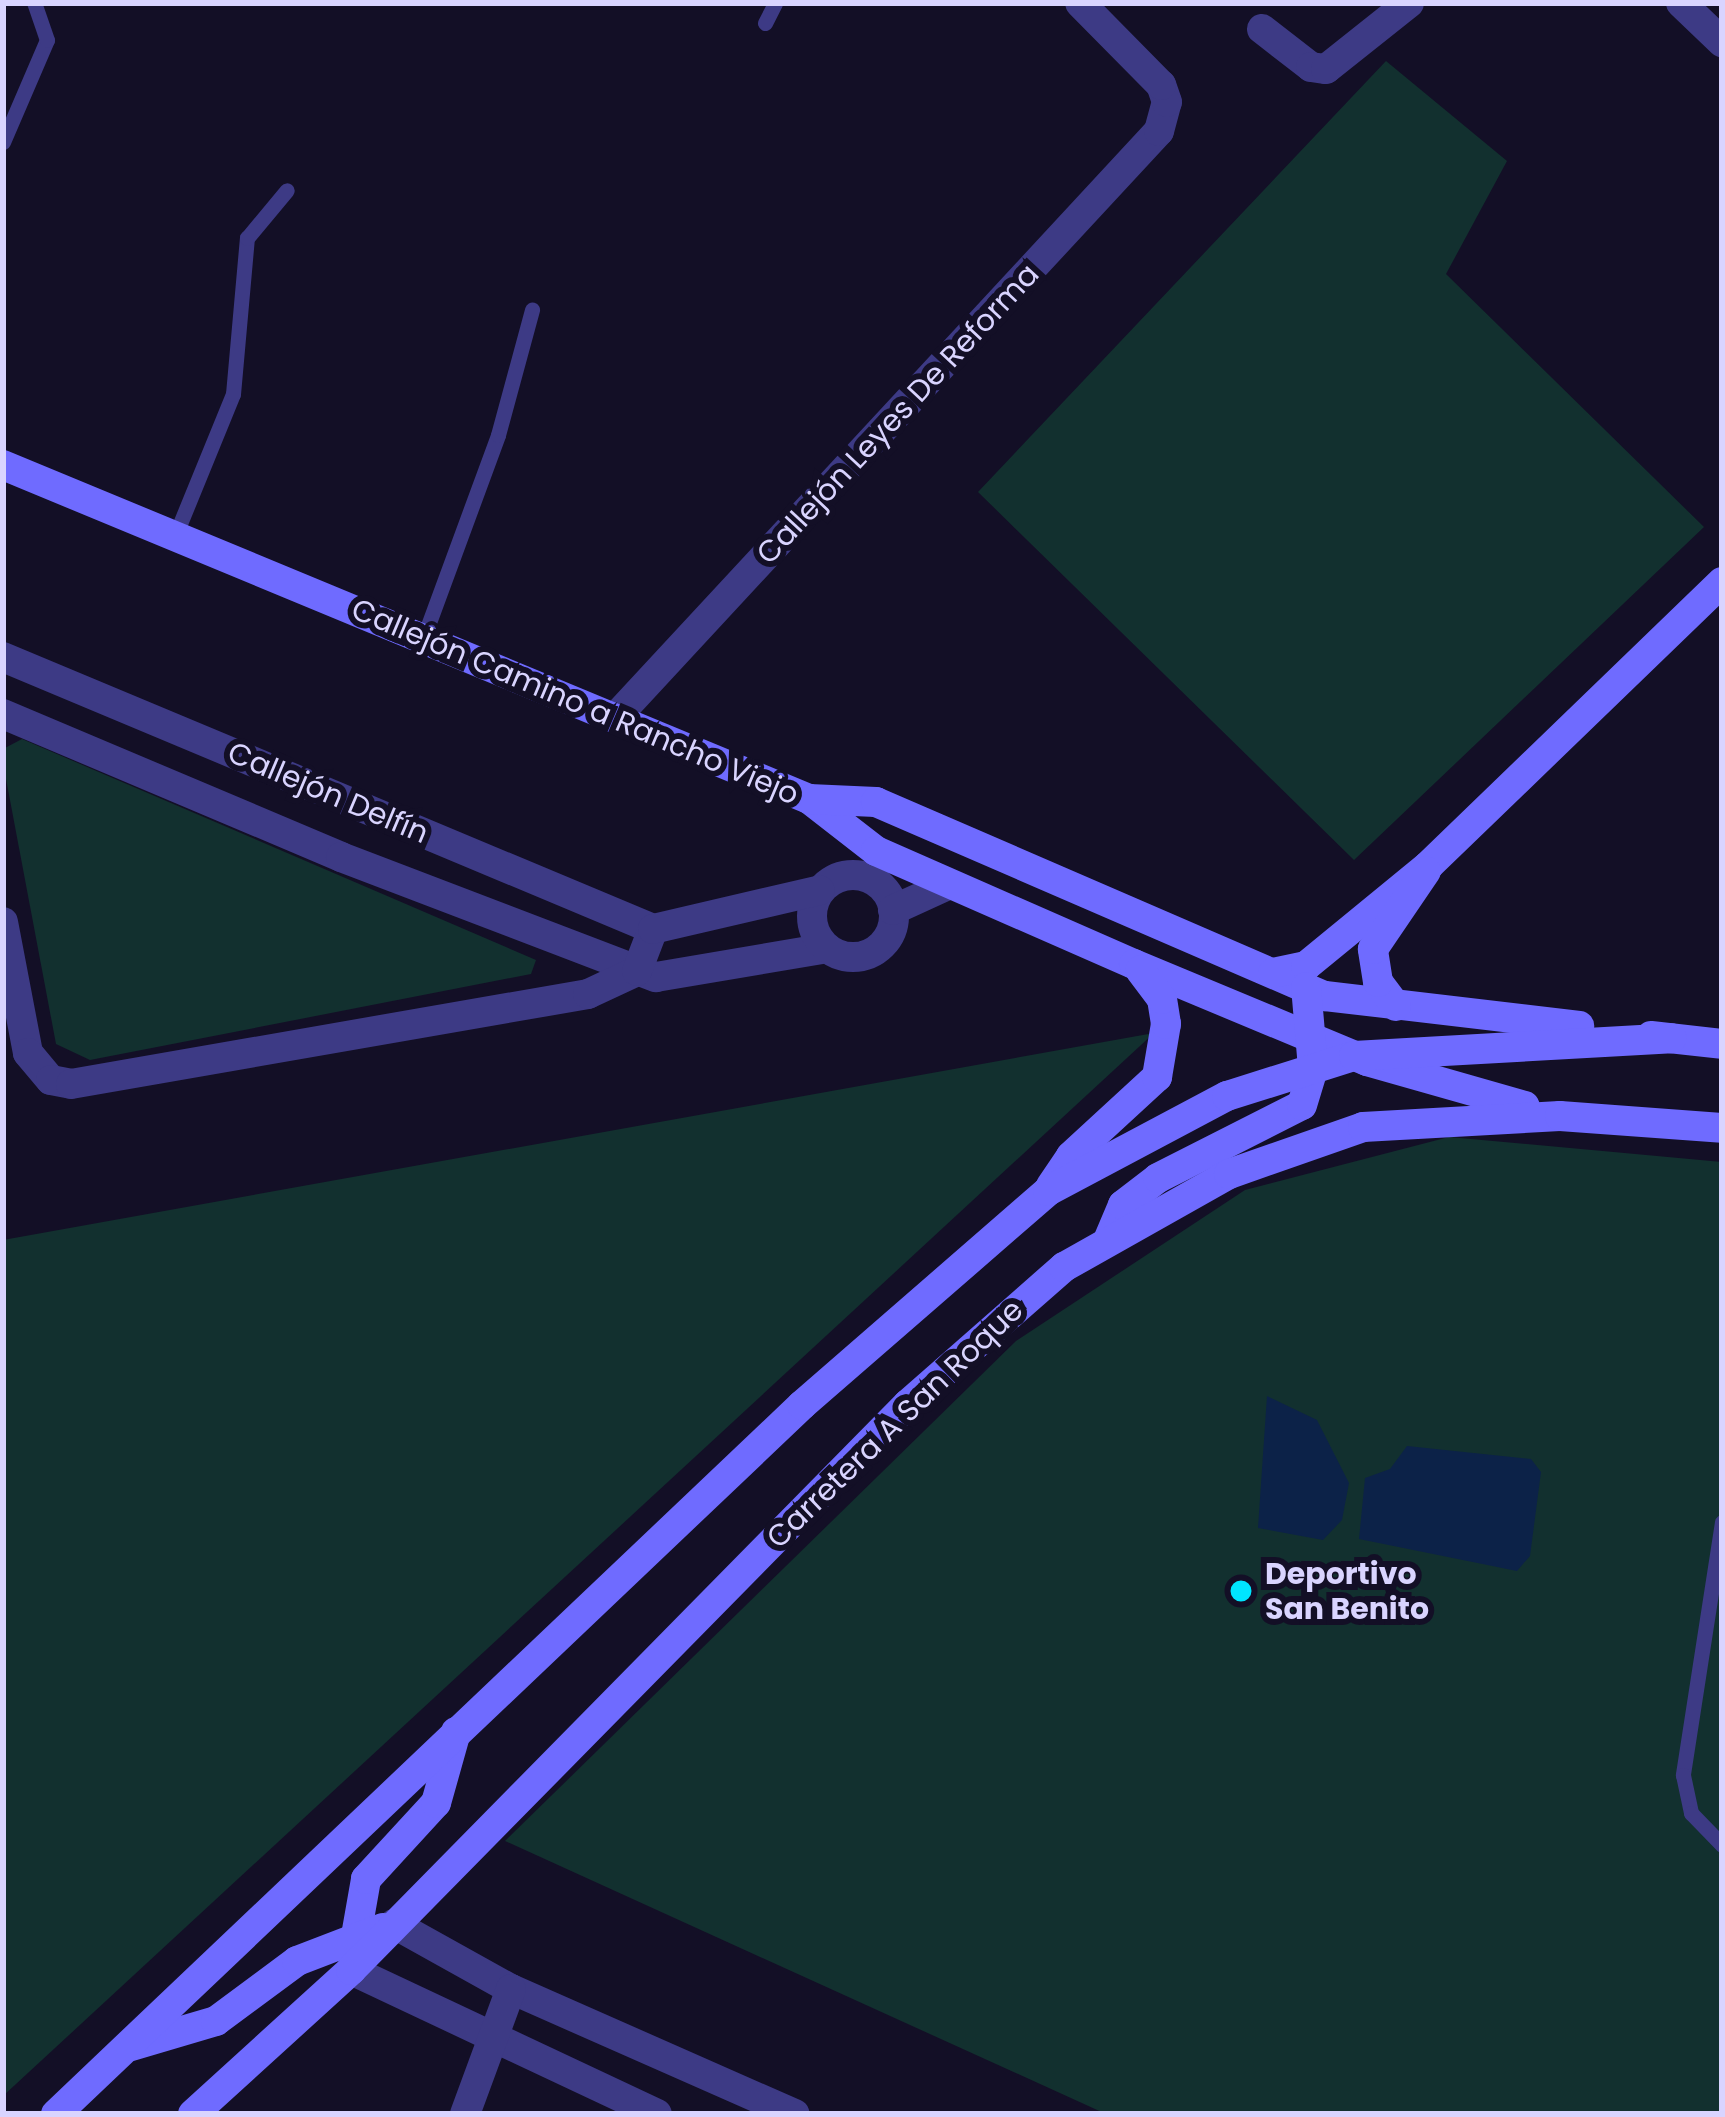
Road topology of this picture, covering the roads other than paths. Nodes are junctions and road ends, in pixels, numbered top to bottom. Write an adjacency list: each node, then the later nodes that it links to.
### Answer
1 (34, 3): 9 (lane)
2 (776, 3): 6 (lane)
3 (1080, 3): 18 (street, Callejón Leyes De Reforma)
4 (1409, 3): 7 (street)
5 (1681, 3): 8 (street)
6 (764, 23)
7 (1262, 29)
8 (1722, 42)
9 (3, 142)
10 (287, 190): 13 (lane)
11 (532, 310): 15 (lane)
12 (3, 465): 13 (main road, Callejón Camino a Rancho Viejo)
13 (175, 536): 15 (main road, Callejón Camino a Rancho Viejo)
14 (1722, 582): 21 (main road)
15 (422, 638): 18 (main road, Callejón Camino a Rancho Viejo)
16 (3, 657): 26 (street, Callejón Delfín)
17 (3, 714): 29 (street, Callejón Delfín)
18 (615, 718): 19 (main road, Callejón Camino a Rancho Viejo)
19 (809, 799): 20 (main road, Callejón Camino a Rancho Viejo); 30 (main road)
20 (870, 863): 22 (main road, Callejón Camino a Rancho Viejo); 23 (street); 24 (street)
21 (1428, 866): 30 (main road); 32 (main road)
22 (948, 885): 24 (street); 28 (main road, Callejón Camino a Rancho Viejo)
23 (820, 890): 26 (street); 27 (street)
24 (893, 910): 27 (street)
25 (3, 922): 29 (street)
26 (652, 928): 29 (street)
27 (827, 948): 29 (street)
28 (1134, 964): 36 (main road, Callejón Camino a Rancho Viejo); 39 (main road)
29 (637, 971)
30 (1273, 973): 31 (main road)
31 (1306, 987): 32 (main road); 36 (main road)
32 (1396, 1006): 33 (main road)
33 (1671, 1038): 34 (main road); 35 (main road)
34 (1722, 1045)
35 (1354, 1056): 36 (main road, Callejón Camino a Rancho Viejo); 37 (main road, Callejón Camino a Rancho Viejo)
36 (1306, 1060): 39 (main road); 40 (main road)
37 (1560, 1116): 38 (main road, Carretera A San Roque); 40 (main road, Carretera A San Roque)
38 (1722, 1129)
39 (1048, 1191): 42 (main road)
40 (1109, 1238): 44 (main road, Carretera A San Roque)
41 (1722, 1522): 43 (lane)
42 (455, 1732): 45 (main road); 49 (main road)
43 (1722, 1846)
44 (394, 1924): 45 (main road); 46 (main road, Carretera A San Roque); 47 (street)
45 (355, 1938): 46 (main road); 49 (main road)
46 (351, 1970): 48 (street); 52 (main road, Carretera A San Roque)
47 (511, 1989): 48 (street); 50 (street)
48 (492, 2035): 53 (street); 54 (street)
49 (127, 2047): 51 (main road)
50 (730, 2101): 55 (street)
51 (56, 2114)
52 (193, 2114)
53 (465, 2114)
54 (657, 2114)
55 (795, 2114)

